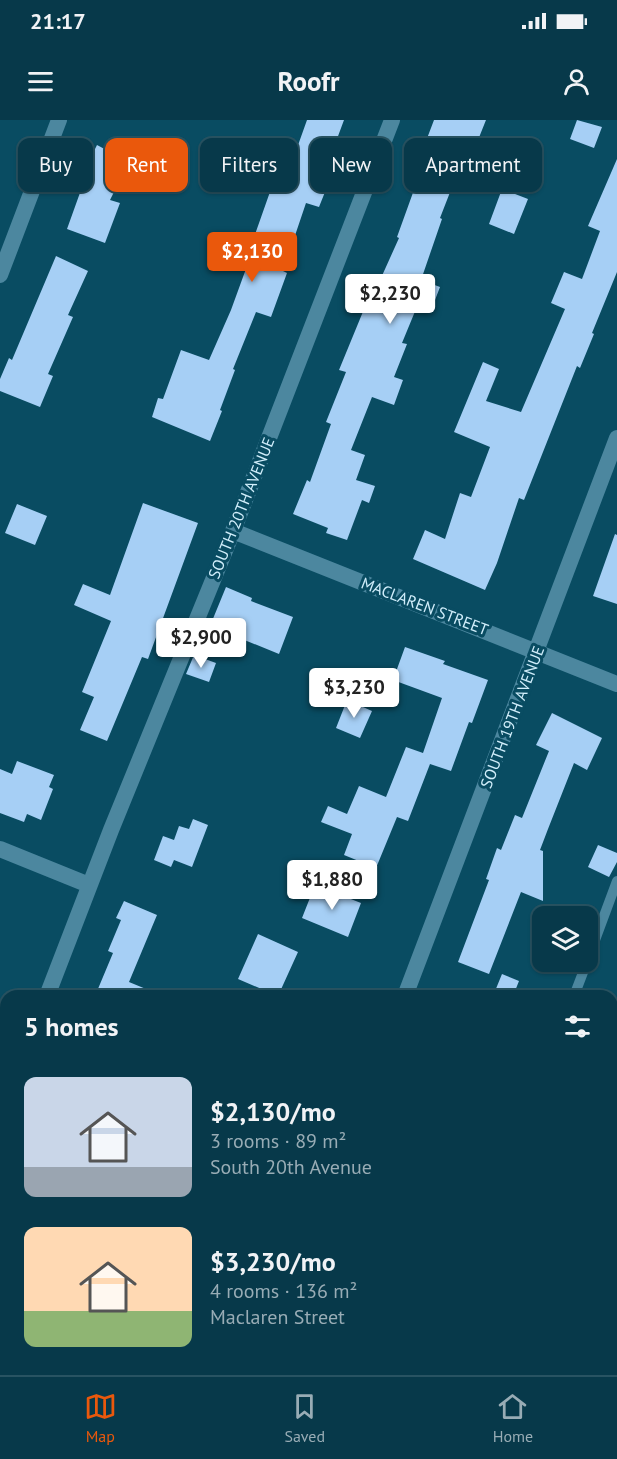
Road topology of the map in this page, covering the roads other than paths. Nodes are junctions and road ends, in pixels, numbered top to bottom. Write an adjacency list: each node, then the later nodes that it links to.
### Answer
1 (59, 120): 3 (street)
2 (392, 120): 5 (street, SOUTH 20TH AVENUE)
3 (0, 275)
4 (617, 438): 6 (street, SOUTH 19TH AVENUE)
5 (233, 531): 6 (street, MACLAREN STREET); 10 (street, SOUTH 20TH AVENUE)
6 (538, 651): 7 (street, MACLAREN STREET); 14 (street, SOUTH 19TH AVENUE)
7 (617, 684)
8 (0, 849): 10 (street)
9 (617, 881): 11 (lane)
10 (89, 885): 13 (street, SOUTH 20TH AVENUE)
11 (598, 933)
12 (583, 972): 15 (lane)
13 (49, 990)
14 (407, 990)
15 (576, 990)

